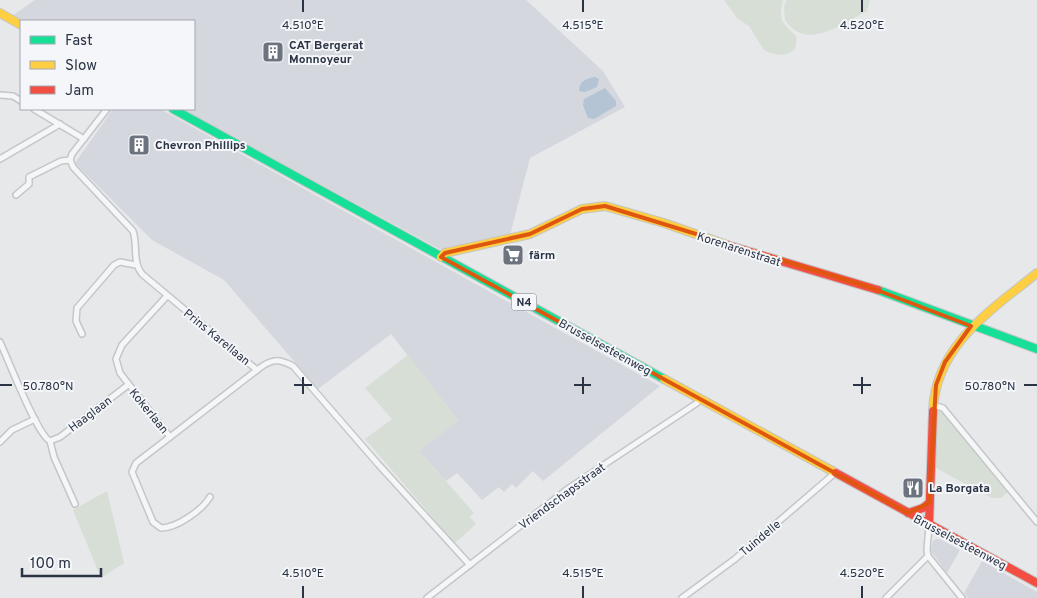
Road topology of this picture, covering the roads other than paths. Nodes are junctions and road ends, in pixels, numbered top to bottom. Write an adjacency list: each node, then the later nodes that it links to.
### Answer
1 (0, 13): 2 (main road)
2 (20, 24)
3 (0, 95): 4 (street)
4 (20, 100)
5 (36, 110): 8 (street)
6 (106, 110): 9 (street)
7 (175, 110): 13 (main road, Brusselsesteenweg / N4)
8 (60, 124): 9 (street); 10 (street)
9 (84, 139): 11 (street)
10 (0, 159)
11 (70, 160): 12 (street); 14 (street)
12 (16, 195)
13 (441, 257): 17 (main road, Korenarenstraat); 23 (main road, Brusselsesteenweg / N4)
14 (136, 265): 16 (street, Prins Karellaan); 18 (street)
15 (1037, 273): 17 (main road)
16 (167, 296): 21 (street, Prins Karellaan); 22 (street, Kokerlaan)
17 (971, 326): 20 (main road, Korenarenstraat); 24 (main road)
18 (82, 334)
19 (0, 342): 25 (street)
20 (1037, 349)
21 (257, 370): 26 (street, Kokerlaan); 37 (street, Prins Karellaan)
22 (128, 385): 26 (street, Kokerlaan); 27 (street, Haaglaan)
23 (699, 399): 29 (main road, Brusselsesteenweg / N4); 37 (street, Vriendschapsstraat)
24 (933, 405): 31 (main road); 34 (street)
25 (35, 419): 27 (street); 28 (street)
26 (170, 437): 30 (street)
27 (50, 441): 32 (street)
28 (0, 442)
29 (835, 474): 33 (main road, Brusselsesteenweg / N4); 40 (street, Tuindelle)
30 (210, 497)
31 (929, 502): 33 (main road); 35 (main road)
32 (75, 504)
33 (908, 514): 35 (main road, Brusselsesteenweg / N4)
34 (1037, 522)
35 (929, 525): 36 (street); 38 (main road, Brusselsesteenweg / N4)
36 (928, 556): 41 (street); 42 (street)
37 (470, 565): 39 (street, Vriendschapsstraat)
38 (1037, 583)
39 (427, 598)
40 (682, 598)
41 (886, 598)
42 (962, 598)

